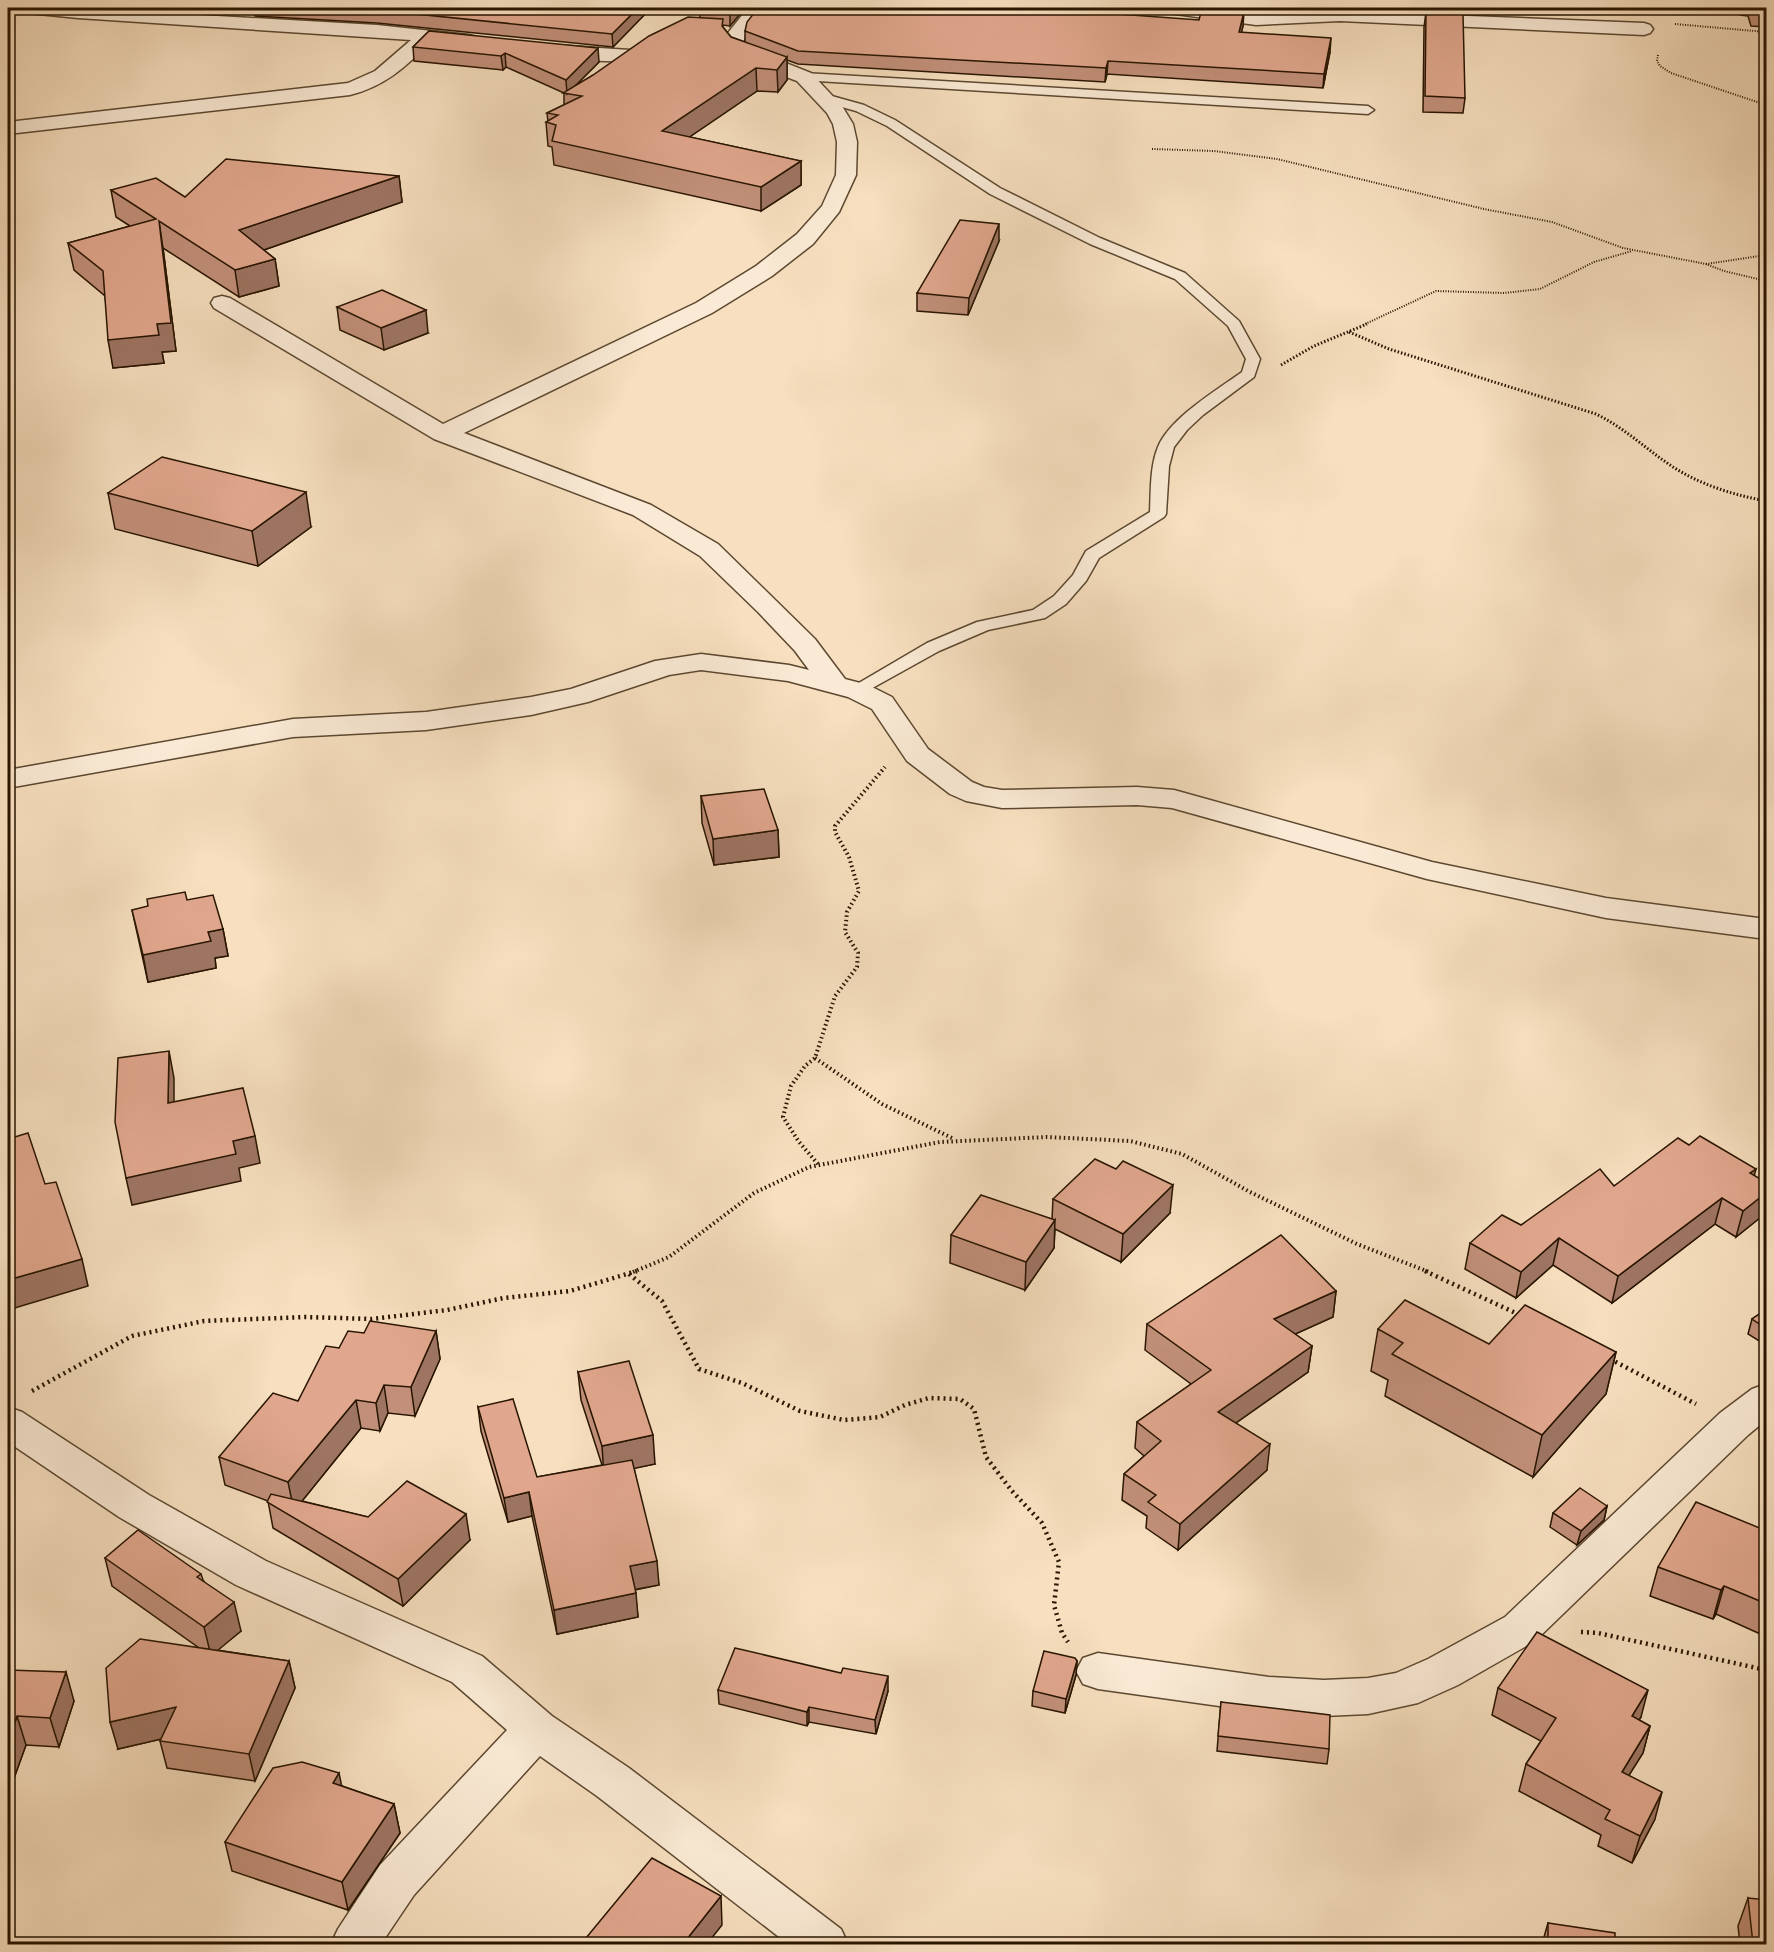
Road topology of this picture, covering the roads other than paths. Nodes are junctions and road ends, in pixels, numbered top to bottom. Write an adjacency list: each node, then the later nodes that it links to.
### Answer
1 (28, 8): 6 (street); 12 (street)
2 (758, 8): 11 (street)
3 (1168, 8): 5 (street)
4 (1606, 8): 7 (street)
5 (1340, 12): 7 (street)
6 (8, 18)
7 (1600, 27): 8 (street)
8 (1638, 28)
9 (682, 32): 14 (street)
10 (714, 33): 11 (street)
11 (736, 34): 15 (street)
12 (425, 36): 13 (street); 18 (street)
13 (492, 44)
14 (537, 49)
15 (804, 77): 16 (street); 17 (lane)
16 (821, 97): 20 (street); 21 (lane)
17 (1368, 110)
18 (8, 128)
19 (222, 303): 20 (street)
20 (443, 434): 21 (street)
21 (846, 687): 22 (street); 23 (street)
22 (8, 779)
23 (1767, 929)
24 (1767, 1399): 26 (street)
25 (16, 1409): 27 (street)
26 (1098, 1671)
27 (536, 1729): 28 (street); 29 (street)
28 (355, 1944)
29 (824, 1944)

